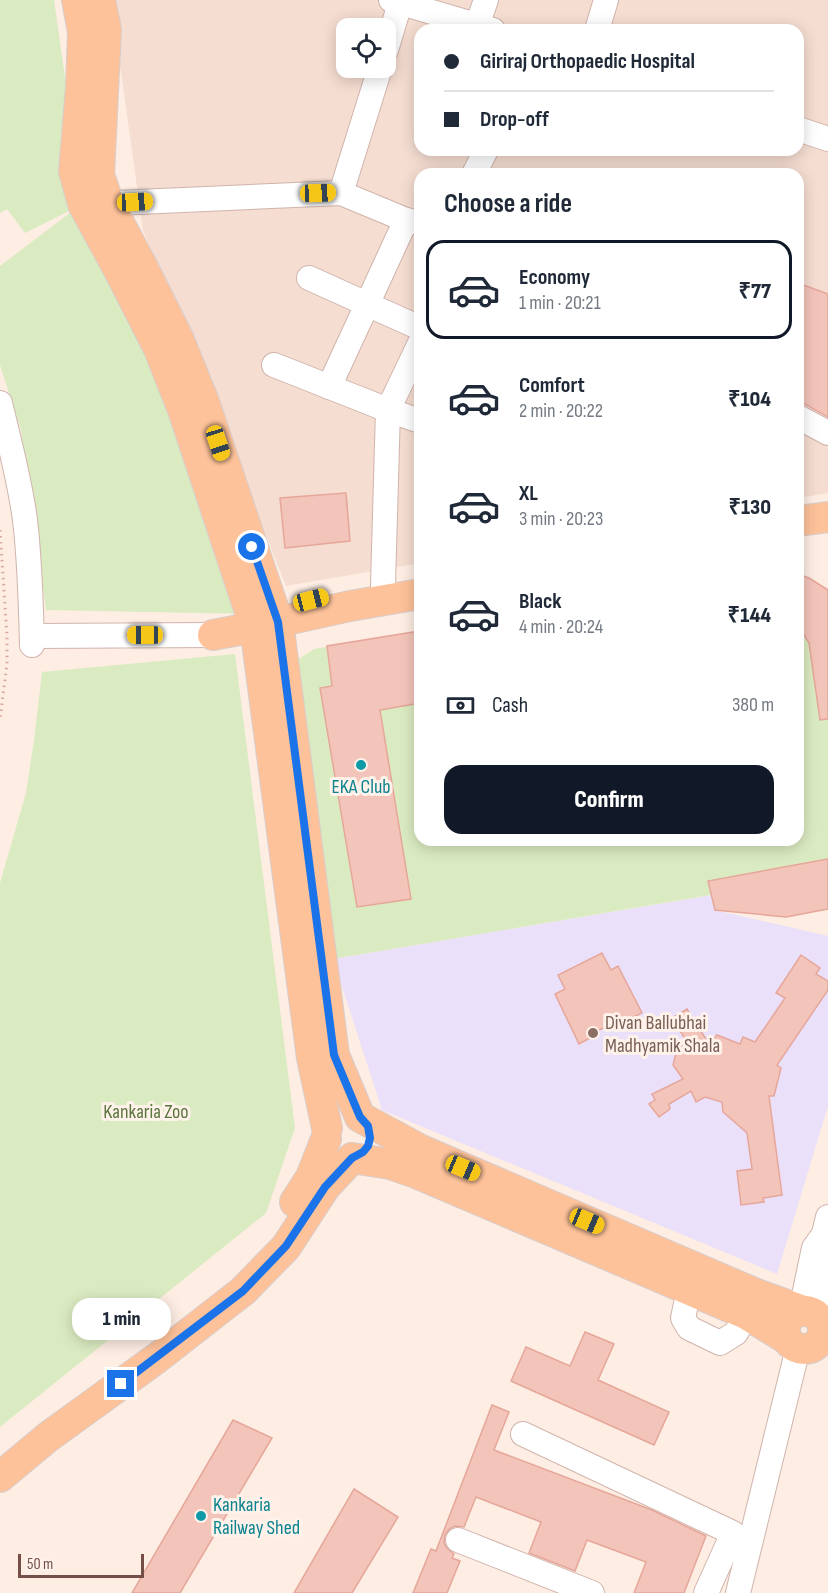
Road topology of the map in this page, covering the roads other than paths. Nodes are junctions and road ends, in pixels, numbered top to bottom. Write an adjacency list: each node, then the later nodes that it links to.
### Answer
1 (77, 0): 14 (main road)
2 (100, 0): 14 (main road)
3 (486, 0): 8 (street)
4 (606, 0): 9 (street)
5 (398, 1): 6 (street); 7 (street)
6 (394, 18)
7 (475, 24)
8 (485, 24)
9 (599, 24)
10 (377, 78): 13 (street)
11 (804, 131): 12 (street)
12 (828, 139)
13 (341, 193): 14 (street); 15 (street)
14 (96, 204): 34 (main road)
15 (413, 221): 17 (street)
16 (309, 278): 17 (street)
17 (367, 304): 18 (street); 21 (street)
18 (414, 325)
19 (414, 356): 23 (street)
20 (274, 365): 21 (street)
21 (329, 387): 23 (street)
22 (0, 403): 35 (street)
23 (388, 410): 24 (street); 32 (street)
24 (414, 419)
25 (804, 420): 26 (street)
26 (828, 433)
27 (828, 517): 28 (main road)
28 (804, 520)
29 (828, 533): 30 (main road)
30 (804, 536)
31 (414, 580): 32 (main road)
32 (383, 585): 34 (main road)
33 (414, 595): 34 (main road)
34 (264, 618): 35 (main road); 36 (main road); 37 (main road)
35 (213, 635)
36 (360, 1117): 37 (main road); 38 (main road); 41 (main road)
37 (326, 1134): 38 (main road); 42 (main road)
38 (352, 1158): 41 (main road); 42 (main road)
39 (827, 1233): 41 (street)
40 (828, 1259): 41 (street)
41 (812, 1333): 49 (street)
42 (152, 1351): 44 (main road); 45 (main road)
43 (523, 1434): 48 (street)
44 (0, 1459)
45 (0, 1477)
46 (459, 1540): 47 (street)
47 (592, 1593)
48 (706, 1593)
49 (738, 1593)

